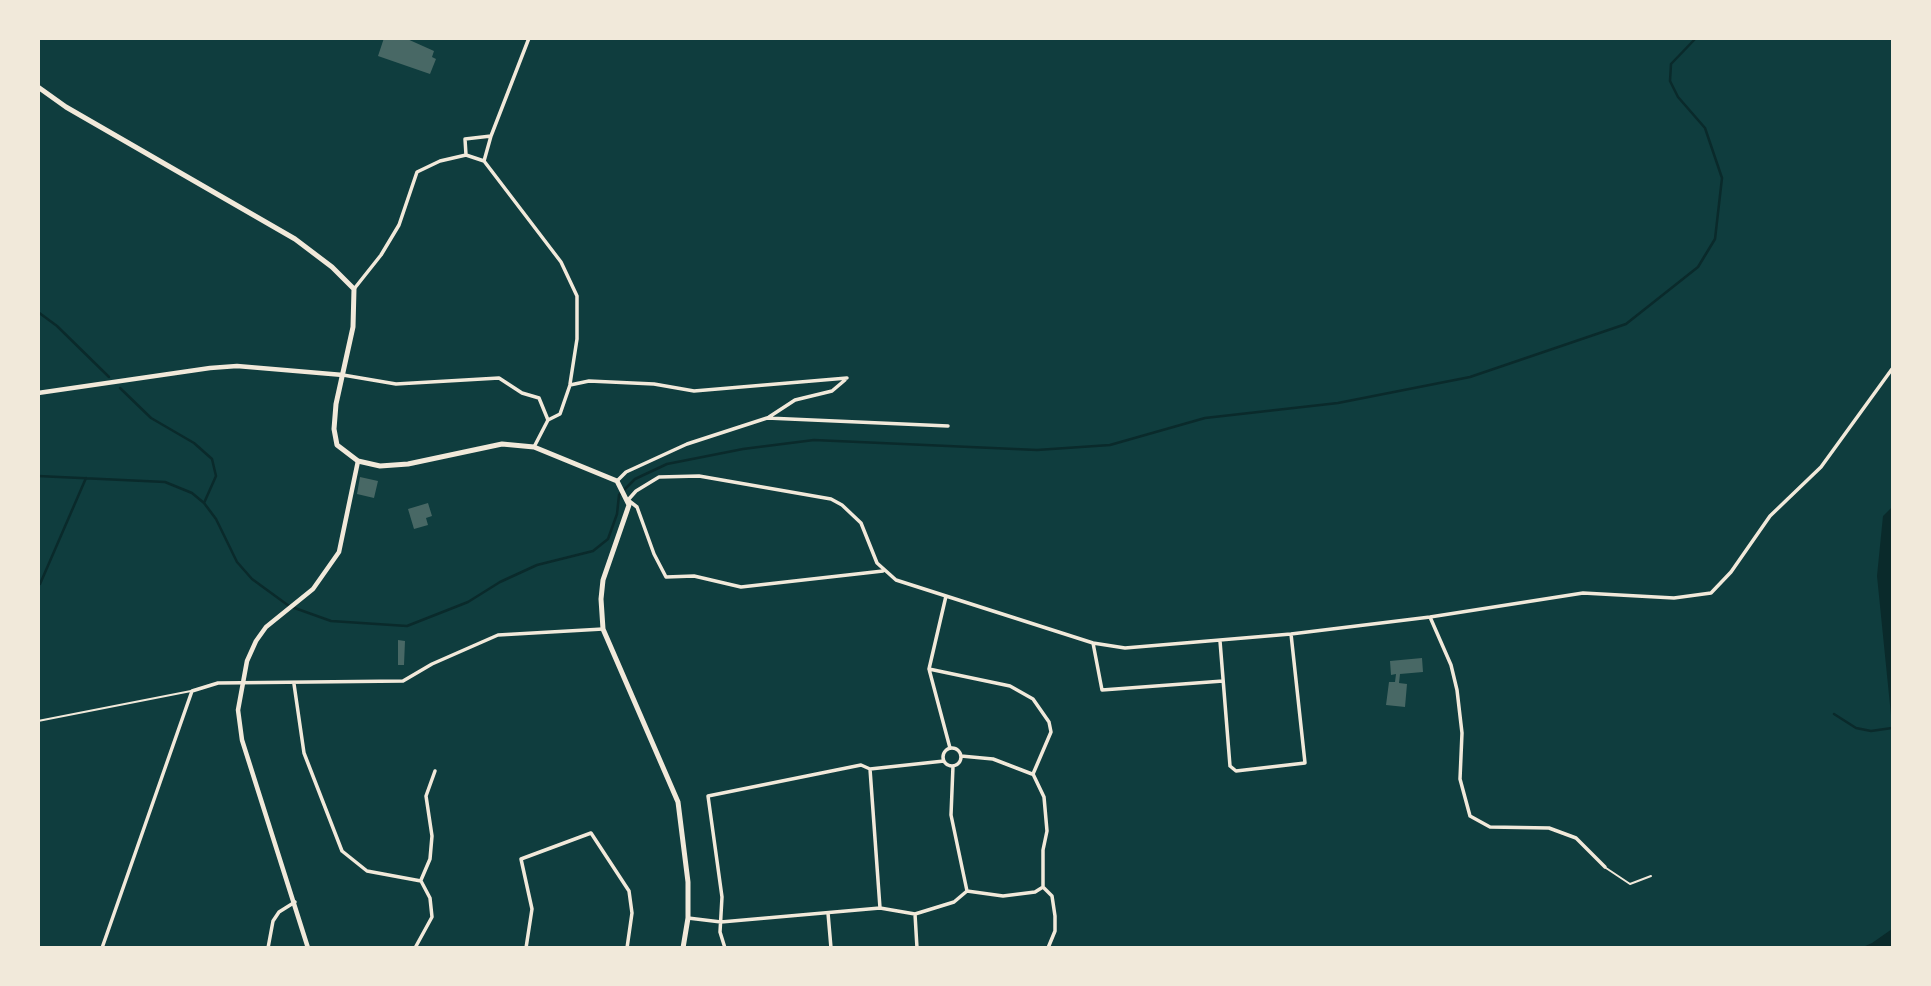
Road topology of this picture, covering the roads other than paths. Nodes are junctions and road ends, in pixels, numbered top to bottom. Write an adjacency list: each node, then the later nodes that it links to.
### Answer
1 (529, 38): 3 (street)
2 (38, 87): 6 (main road)
3 (491, 136): 4 (street); 5 (street)
4 (466, 155): 5 (street); 6 (street)
5 (484, 161): 9 (street)
6 (354, 289): 8 (main road)
7 (1892, 369): 20 (street)
8 (343, 376): 10 (street); 12 (street); 15 (main road)
9 (570, 385): 11 (street); 12 (street)
10 (38, 393)
11 (767, 418): 13 (street); 16 (street)
12 (548, 420): 14 (street)
13 (948, 426)
14 (534, 447): 15 (main road); 16 (main road)
15 (358, 461): 27 (street)
16 (618, 483): 17 (main road)
17 (627, 497): 18 (street); 18 (street); 21 (main road)
18 (883, 571): 19 (street)
19 (946, 596): 24 (street); 25 (street)
20 (1430, 617): 22 (street); 38 (street)
21 (603, 629): 28 (street); 47 (main road)
22 (1291, 634): 23 (street); 26 (street)
23 (1220, 641): 24 (street); 26 (street)
24 (1093, 643): 26 (street)
25 (929, 669): 31 (street); 37 (street)
26 (1223, 681)
27 (243, 682): 28 (street); 29 (street); 43 (street)
28 (294, 684): 40 (street)
29 (192, 691): 30 (lane); 49 (street)
30 (38, 721)
31 (950, 748): 32 (street); 33 (street)
32 (961, 756): 34 (street); 37 (street)
33 (944, 761): 34 (street); 35 (street)
34 (953, 766): 42 (street)
35 (870, 769): 44 (street); 48 (street)
36 (435, 771): 40 (street)
37 (1033, 774): 41 (street)
38 (1605, 867): 39 (lane)
39 (1651, 876)
40 (421, 881): 52 (street)
41 (1043, 887): 42 (street); 59 (street)
42 (967, 891): 46 (street)
43 (295, 902): 50 (street); 51 (street)
44 (880, 908): 45 (street); 46 (street)
45 (828, 913): 48 (street); 57 (street)
46 (915, 914): 58 (street)
47 (688, 918): 48 (street); 55 (main road)
48 (721, 922): 56 (street)
49 (103, 947)
50 (268, 947)
51 (308, 947)
52 (415, 947)
53 (526, 947): 54 (street)
54 (627, 947)
55 (683, 947)
56 (725, 947)
57 (831, 947)
58 (917, 947)
59 (1048, 947)

